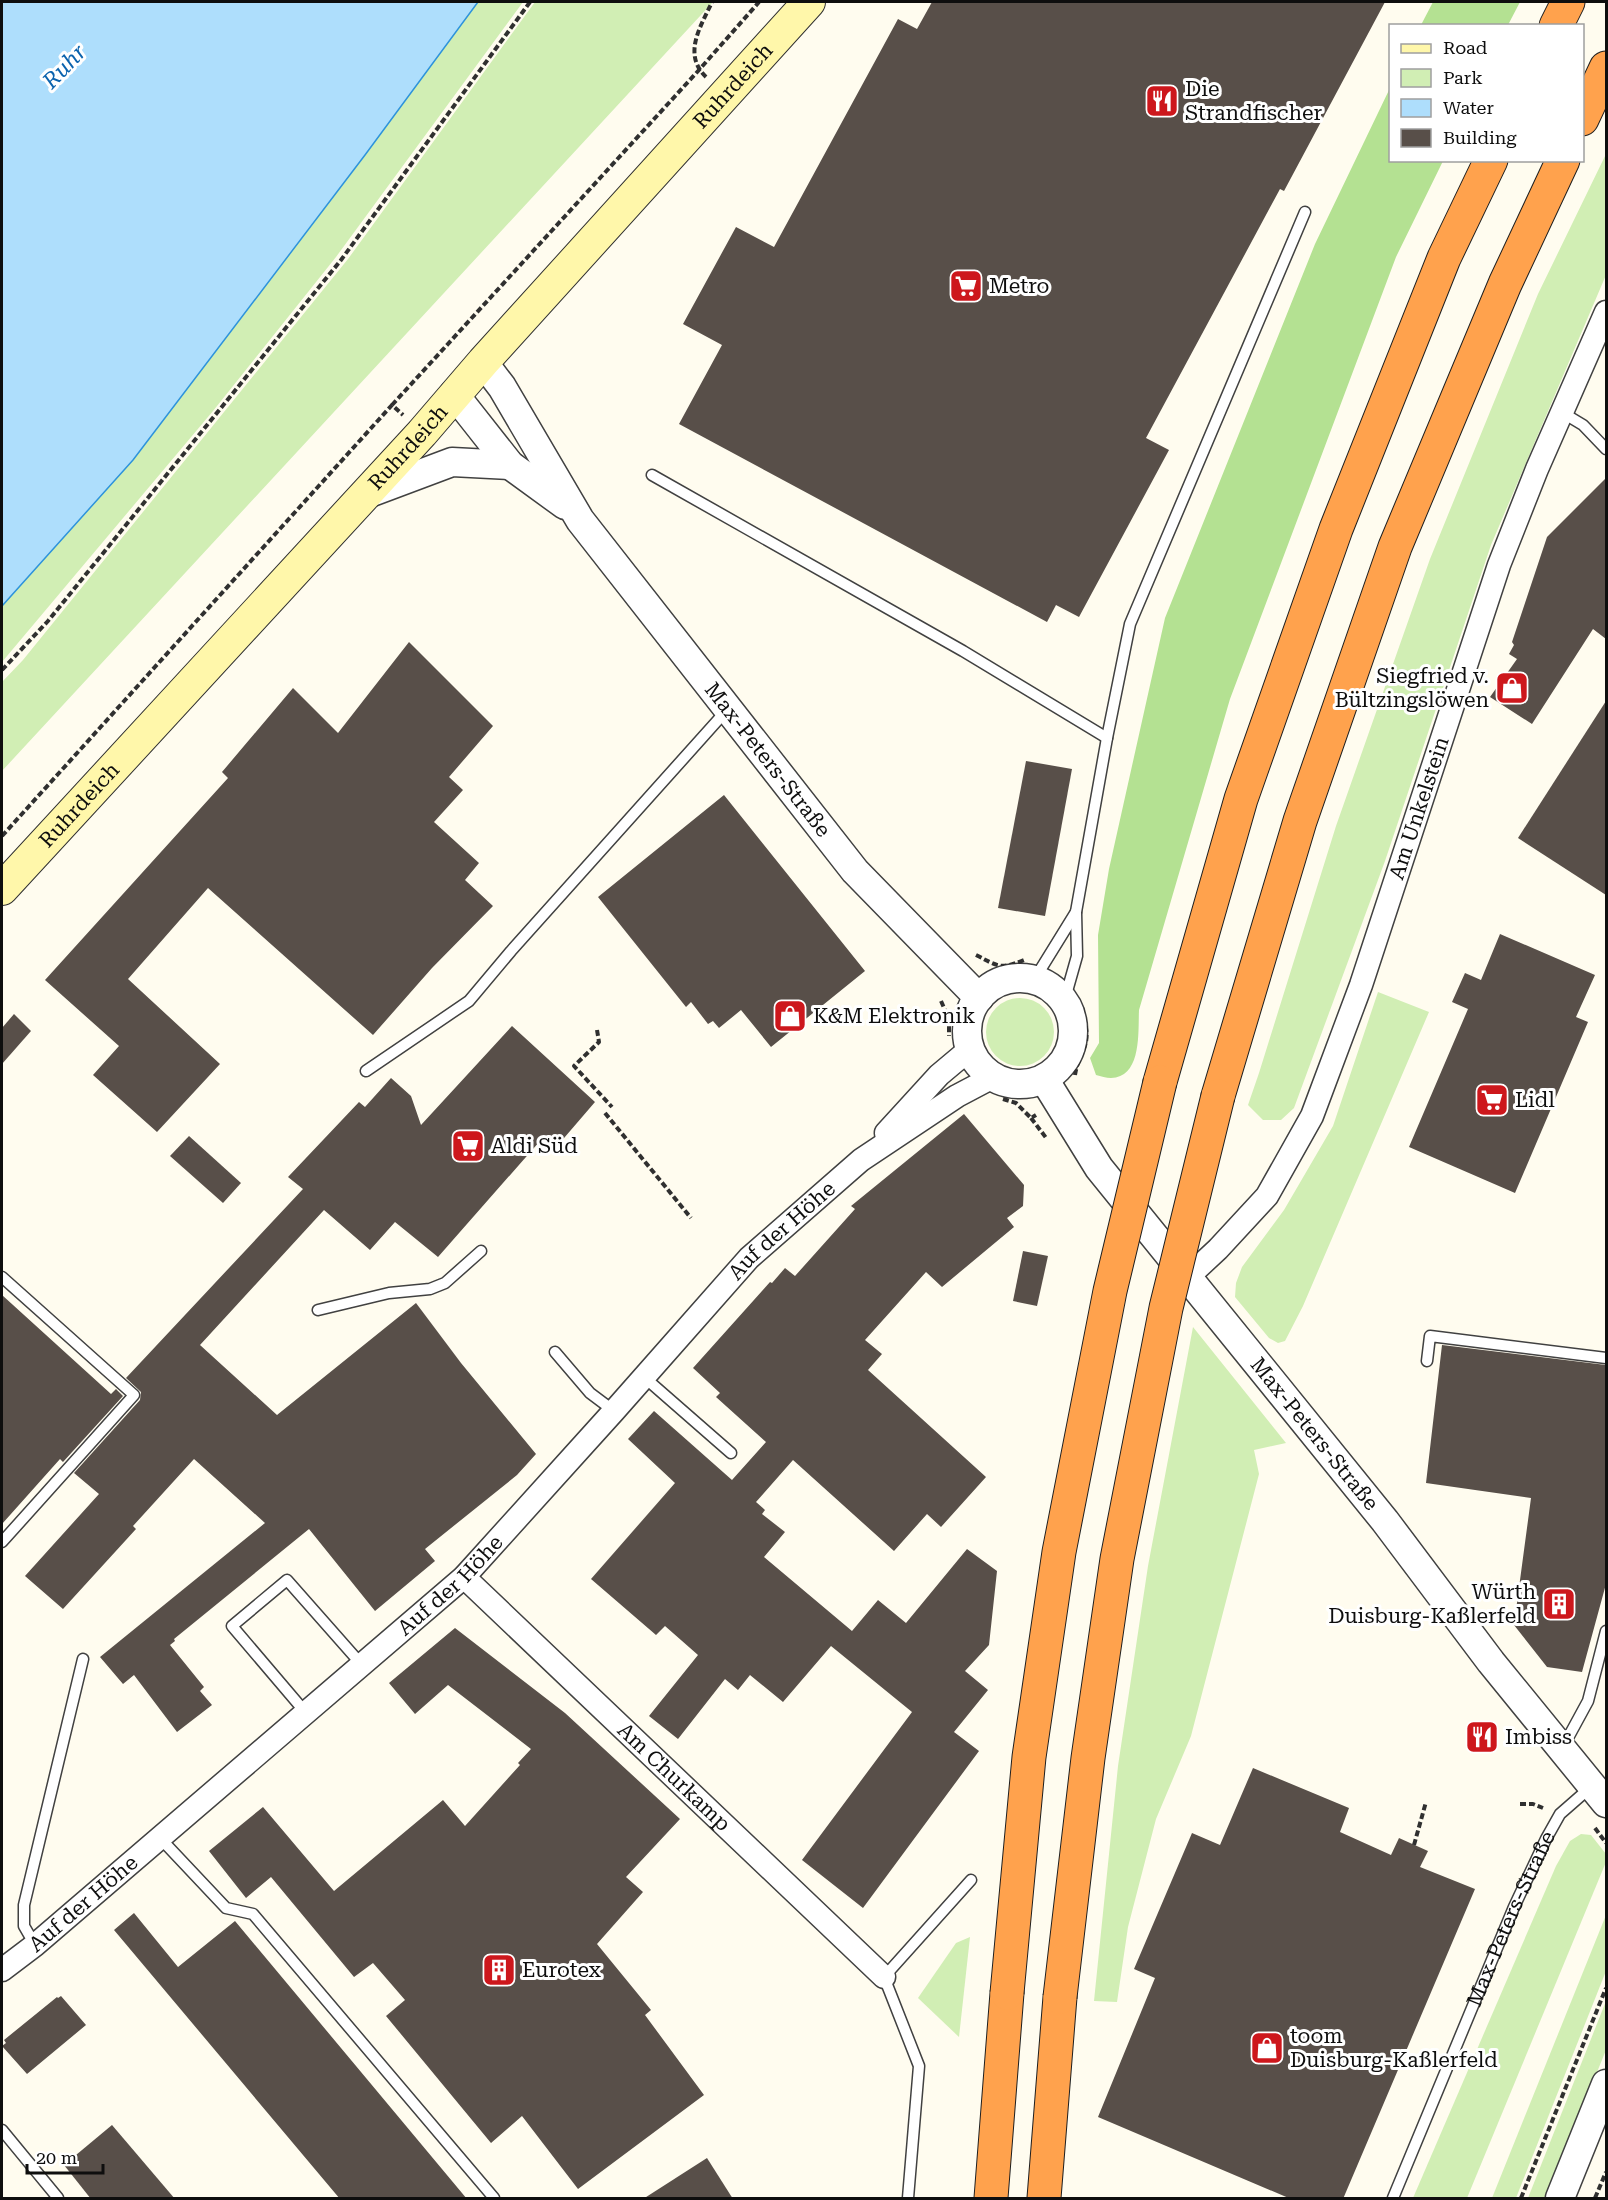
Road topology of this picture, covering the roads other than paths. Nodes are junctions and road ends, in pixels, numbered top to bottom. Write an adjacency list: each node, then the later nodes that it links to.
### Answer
1 (809, 2): 10 (main road, Ruhrdeich)
2 (1568, 2): 3 (highway)
3 (1557, 24)
4 (1606, 68): 5 (highway)
5 (1584, 115)
6 (1490, 162): 58 (highway, bridge)
7 (1562, 162): 59 (highway, bridge)
8 (1305, 212): 19 (lane)
9 (1606, 312): 12 (street, Am Unkelstein)
10 (483, 362): 11 (main road, Ruhrdeich); 17 (street, Max-Peters-Straße)
11 (454, 394): 14 (street, Max-Peters-Straße); 16 (main road, Ruhrdeich)
12 (1563, 413): 13 (lane); 32 (street, Am Unkelstein)
13 (1606, 449)
14 (510, 465): 16 (street); 17 (street, Max-Peters-Straße)
15 (652, 475): 19 (lane)
16 (364, 495): 20 (main road, Ruhrdeich)
17 (572, 509): 18 (street, Max-Peters-Straße)
18 (729, 708): 23 (street, Max-Peters-Straße); 26 (lane)
19 (1107, 738): 21 (lane)
20 (2, 890)
21 (1076, 912): 22 (lane); 24 (lane)
22 (1034, 980): 23 (street); 24 (street)
23 (979, 998): 25 (street)
24 (1072, 1002): 28 (street)
25 (970, 1049): 27 (street); 29 (street, Auf der Höhe)
26 (366, 1071)
27 (993, 1077): 28 (street); 29 (street, Auf der Höhe)
28 (1044, 1079): 32 (street, Max-Peters-Straße)
29 (861, 1160): 37 (street, Auf der Höhe)
30 (481, 1251): 33 (lane)
31 (2, 1276): 40 (lane)
32 (1188, 1277): 46 (street, Max-Peters-Straße)
33 (318, 1310)
34 (555, 1352): 38 (lane)
35 (1606, 1358): 36 (lane)
36 (1426, 1360)
37 (644, 1377): 38 (street, Auf der Höhe); 39 (lane)
38 (614, 1412): 41 (street, Auf der Höhe)
39 (731, 1453)
40 (2, 1542)
41 (464, 1578): 44 (street, Auf der Höhe); 52 (street, Am Churkamp)
42 (1606, 1630): 46 (lane)
43 (83, 1659): 50 (lane)
44 (363, 1665): 45 (street, Auf der Höhe); 45 (lane)
45 (306, 1713): 48 (street, Auf der Höhe)
46 (1563, 1748): 47 (street, Max-Peters-Straße)
47 (1600, 1795): 60 (lane, Max-Peters-Straße)
48 (160, 1838): 50 (street, Auf der Höhe); 56 (lane)
49 (971, 1880): 52 (lane)
50 (35, 1945): 51 (street, Auf der Höhe)
51 (2, 1970)
52 (884, 1977): 57 (lane)
53 (1606, 2084): 61 (street)
54 (2, 2130): 55 (lane)
55 (58, 2199)
56 (494, 2199)
57 (908, 2199)
58 (991, 2199)
59 (1044, 2199)
60 (1393, 2199)
61 (1560, 2199)

